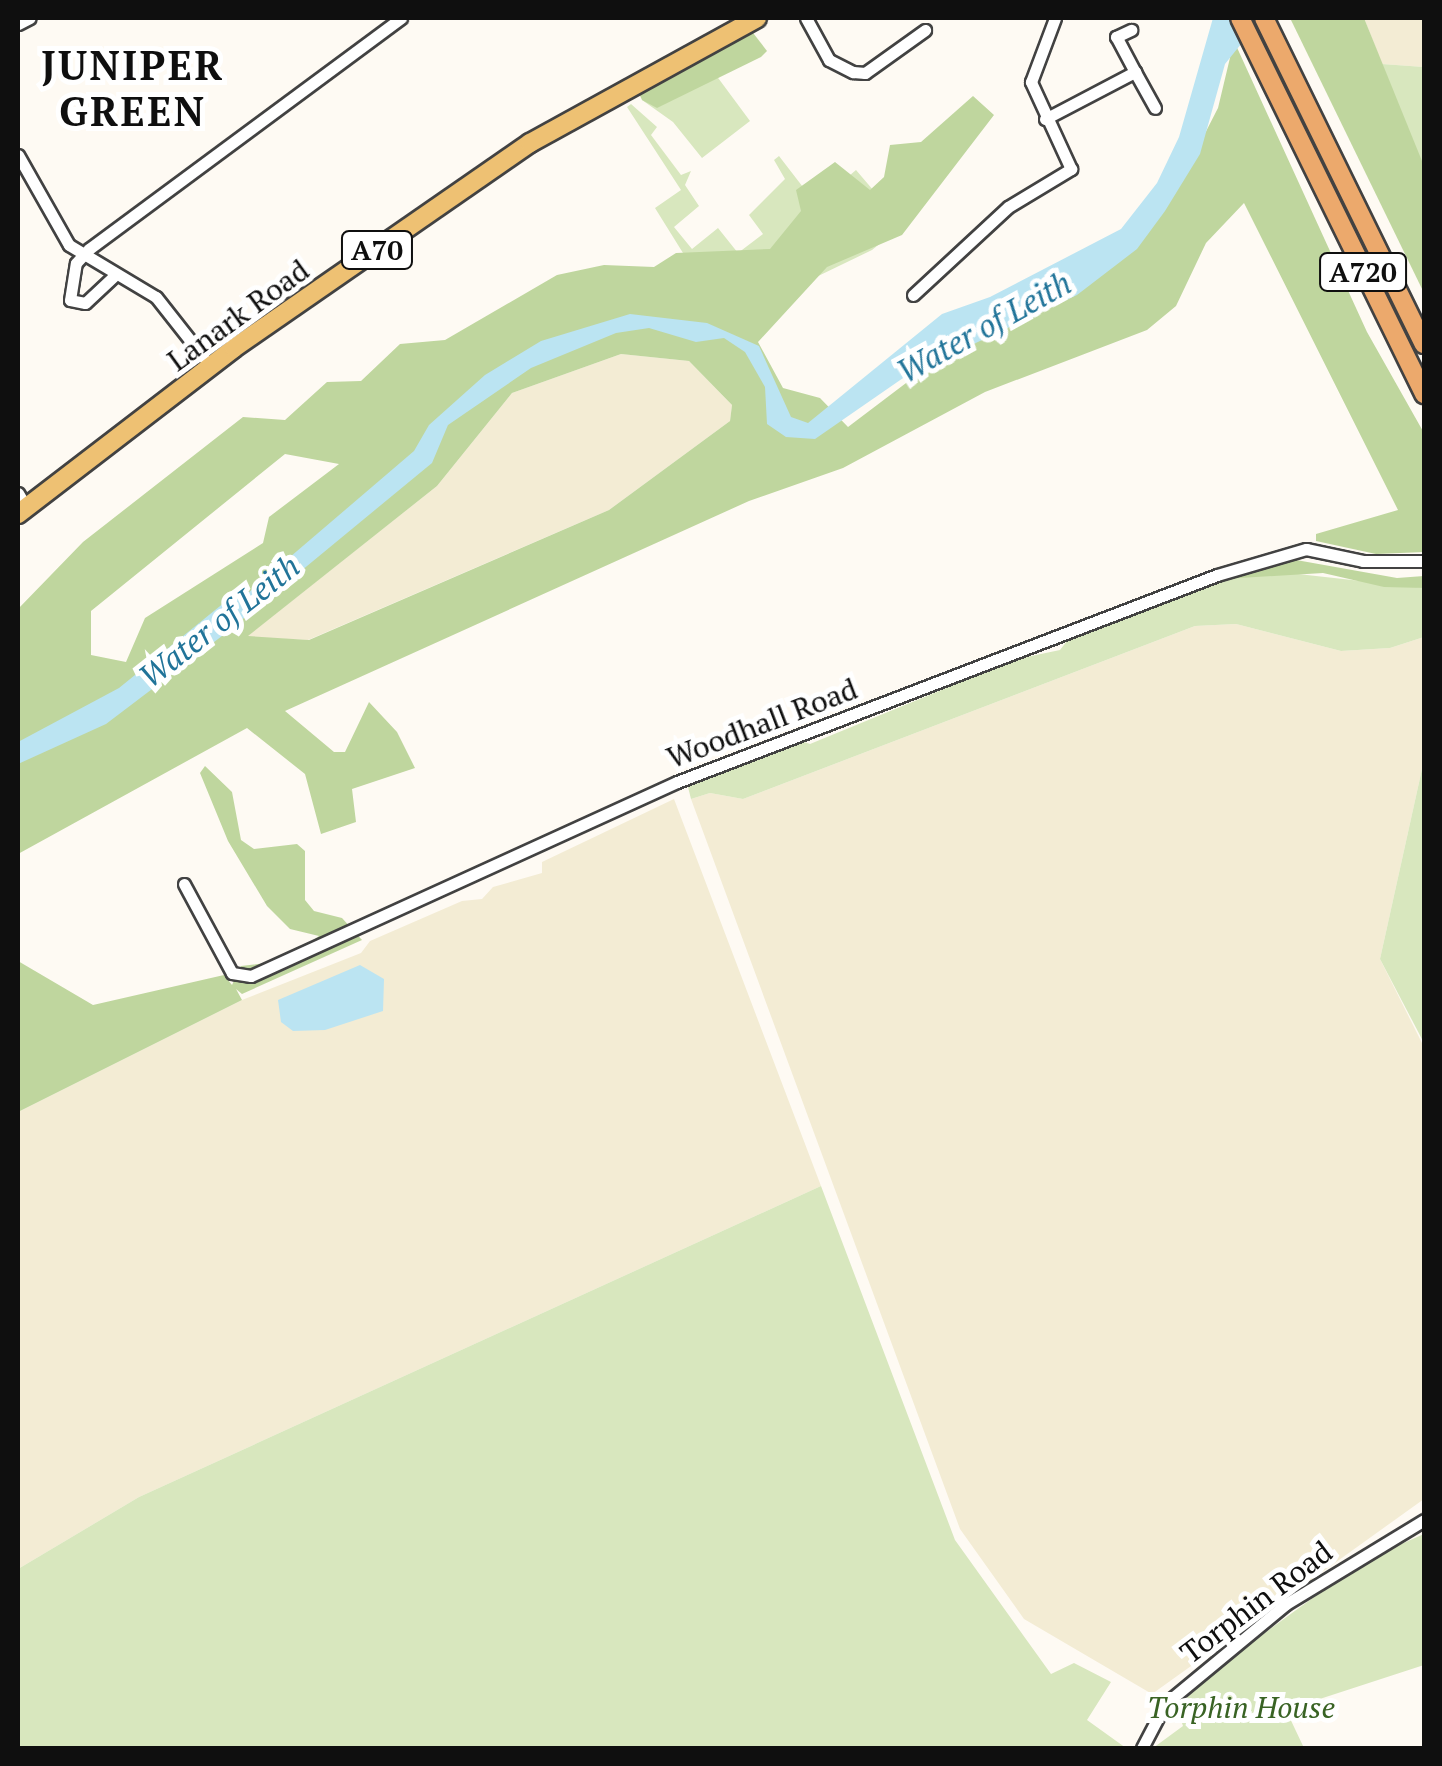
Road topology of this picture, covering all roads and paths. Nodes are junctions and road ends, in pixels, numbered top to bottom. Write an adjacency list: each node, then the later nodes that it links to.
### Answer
1 (30, 18): 8 (street)
2 (402, 18): 17 (street)
3 (756, 18): 21 (main road, Lanark Road / A70)
4 (806, 18): 12 (street)
5 (1055, 18): 15 (street)
6 (1240, 18): 22 (highway, A720)
7 (1264, 18): 20 (highway, A720)
8 (18, 24)
9 (926, 30): 12 (street)
10 (1131, 30): 13 (street)
11 (878, 42): 12 (street)
12 (888, 56)
13 (1135, 72): 14 (street); 15 (street)
14 (1155, 108)
15 (1045, 119): 19 (street)
16 (18, 156): 17 (street)
17 (81, 257): 18 (street); 18 (street)
18 (113, 277): 21 (street)
19 (913, 295)
20 (1424, 344)
21 (210, 367): 23 (main road, Lanark Road / A70)
22 (1424, 394)
23 (21, 505)
24 (1424, 561): 25 (street, Woodhall Road)
25 (184, 884)
26 (1424, 1520): 27 (street, Torphin Road)
27 (1142, 1748)

